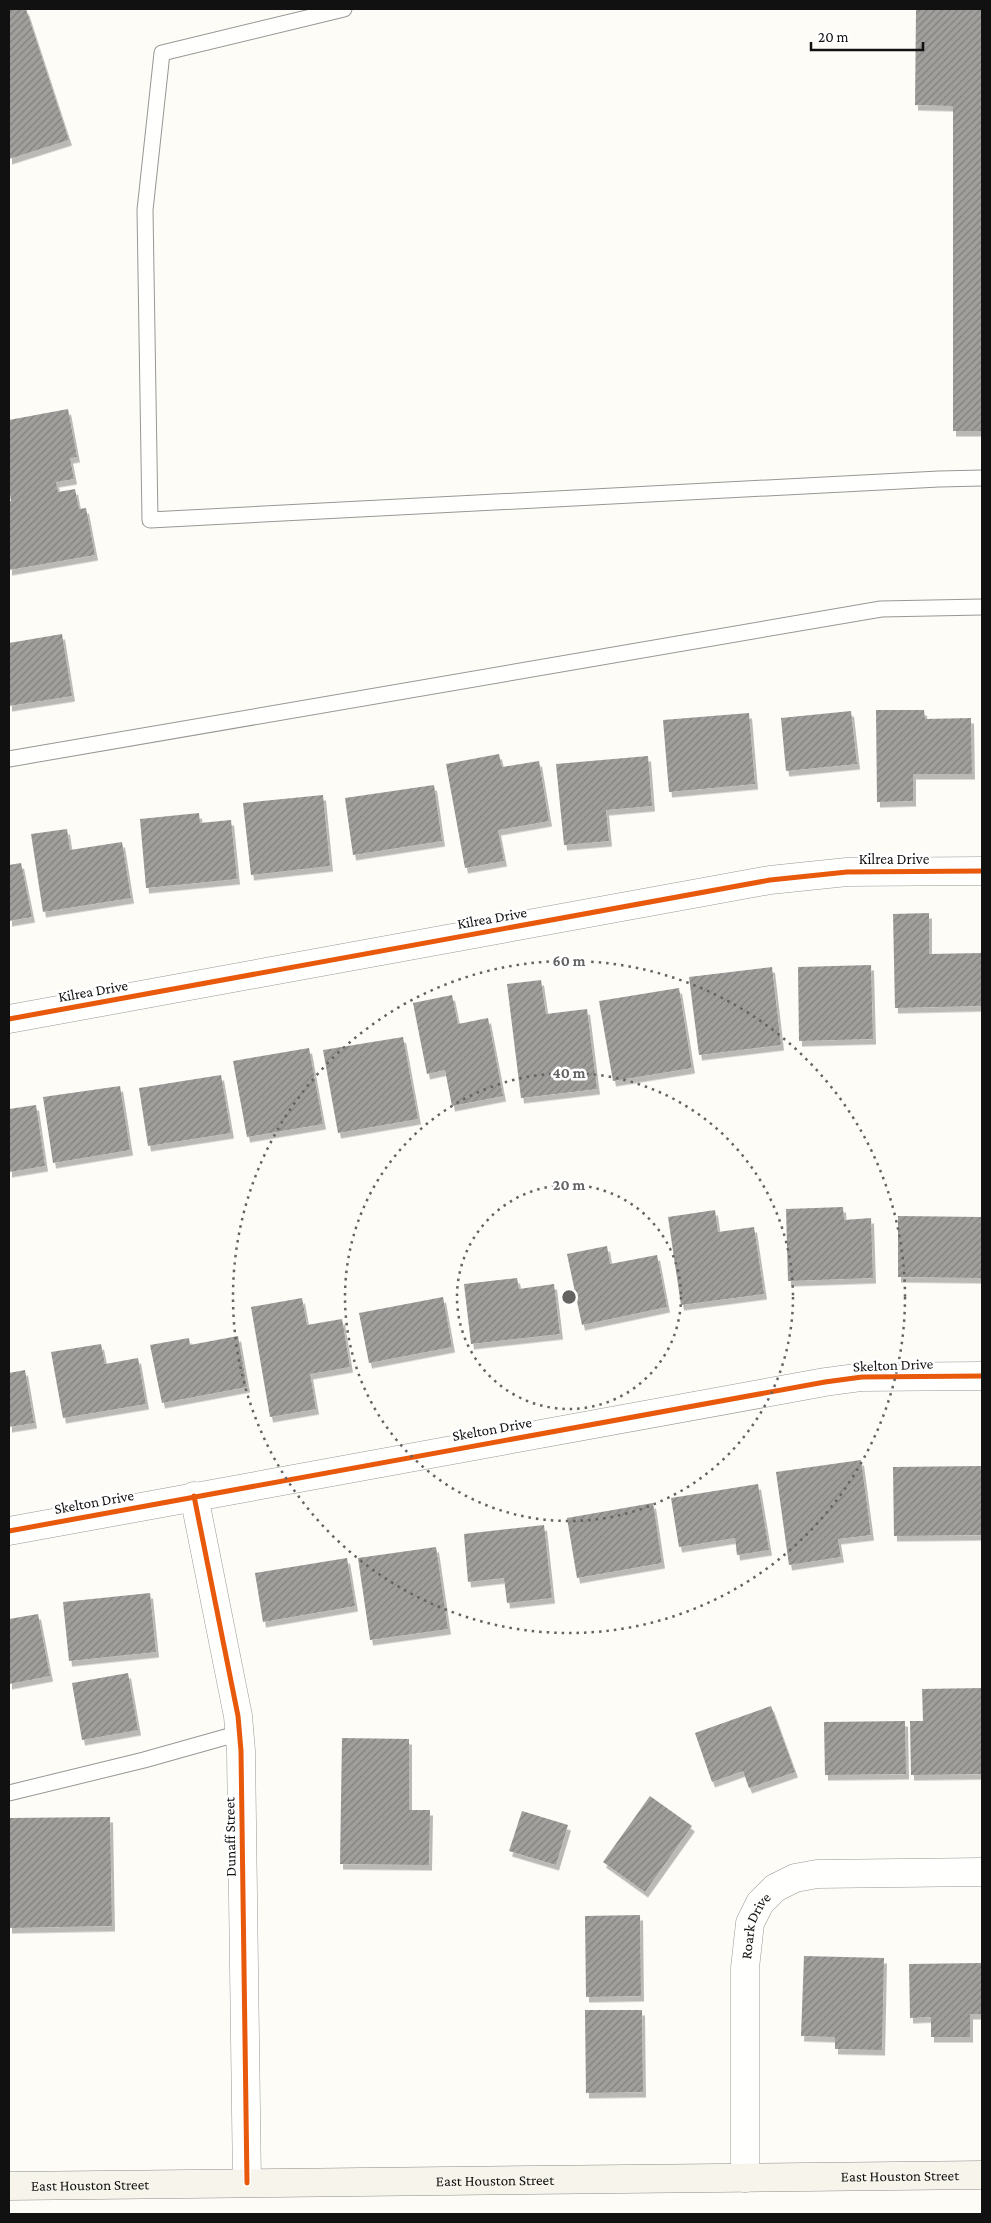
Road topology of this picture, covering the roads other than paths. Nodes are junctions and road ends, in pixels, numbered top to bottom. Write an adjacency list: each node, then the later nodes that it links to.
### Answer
1 (344, 9): 2 (lane)
2 (982, 478)
3 (982, 607): 4 (lane)
4 (9, 759)
5 (982, 872): 6 (street, Kilrea Drive)
6 (9, 1019)
7 (982, 1376): 8 (street, Skelton Drive)
8 (194, 1496): 9 (street, Skelton Drive); 10 (street, Dunaff Street)
9 (9, 1530)
10 (240, 1733): 11 (lane); 15 (street, Dunaff Street)
11 (9, 1793)
12 (982, 1872): 14 (street, Roark Drive)
13 (982, 2175): 14 (main road, East Houston Street)
14 (746, 2178): 15 (main road, East Houston Street)
15 (247, 2183): 16 (main road, East Houston Street)
16 (9, 2186)

